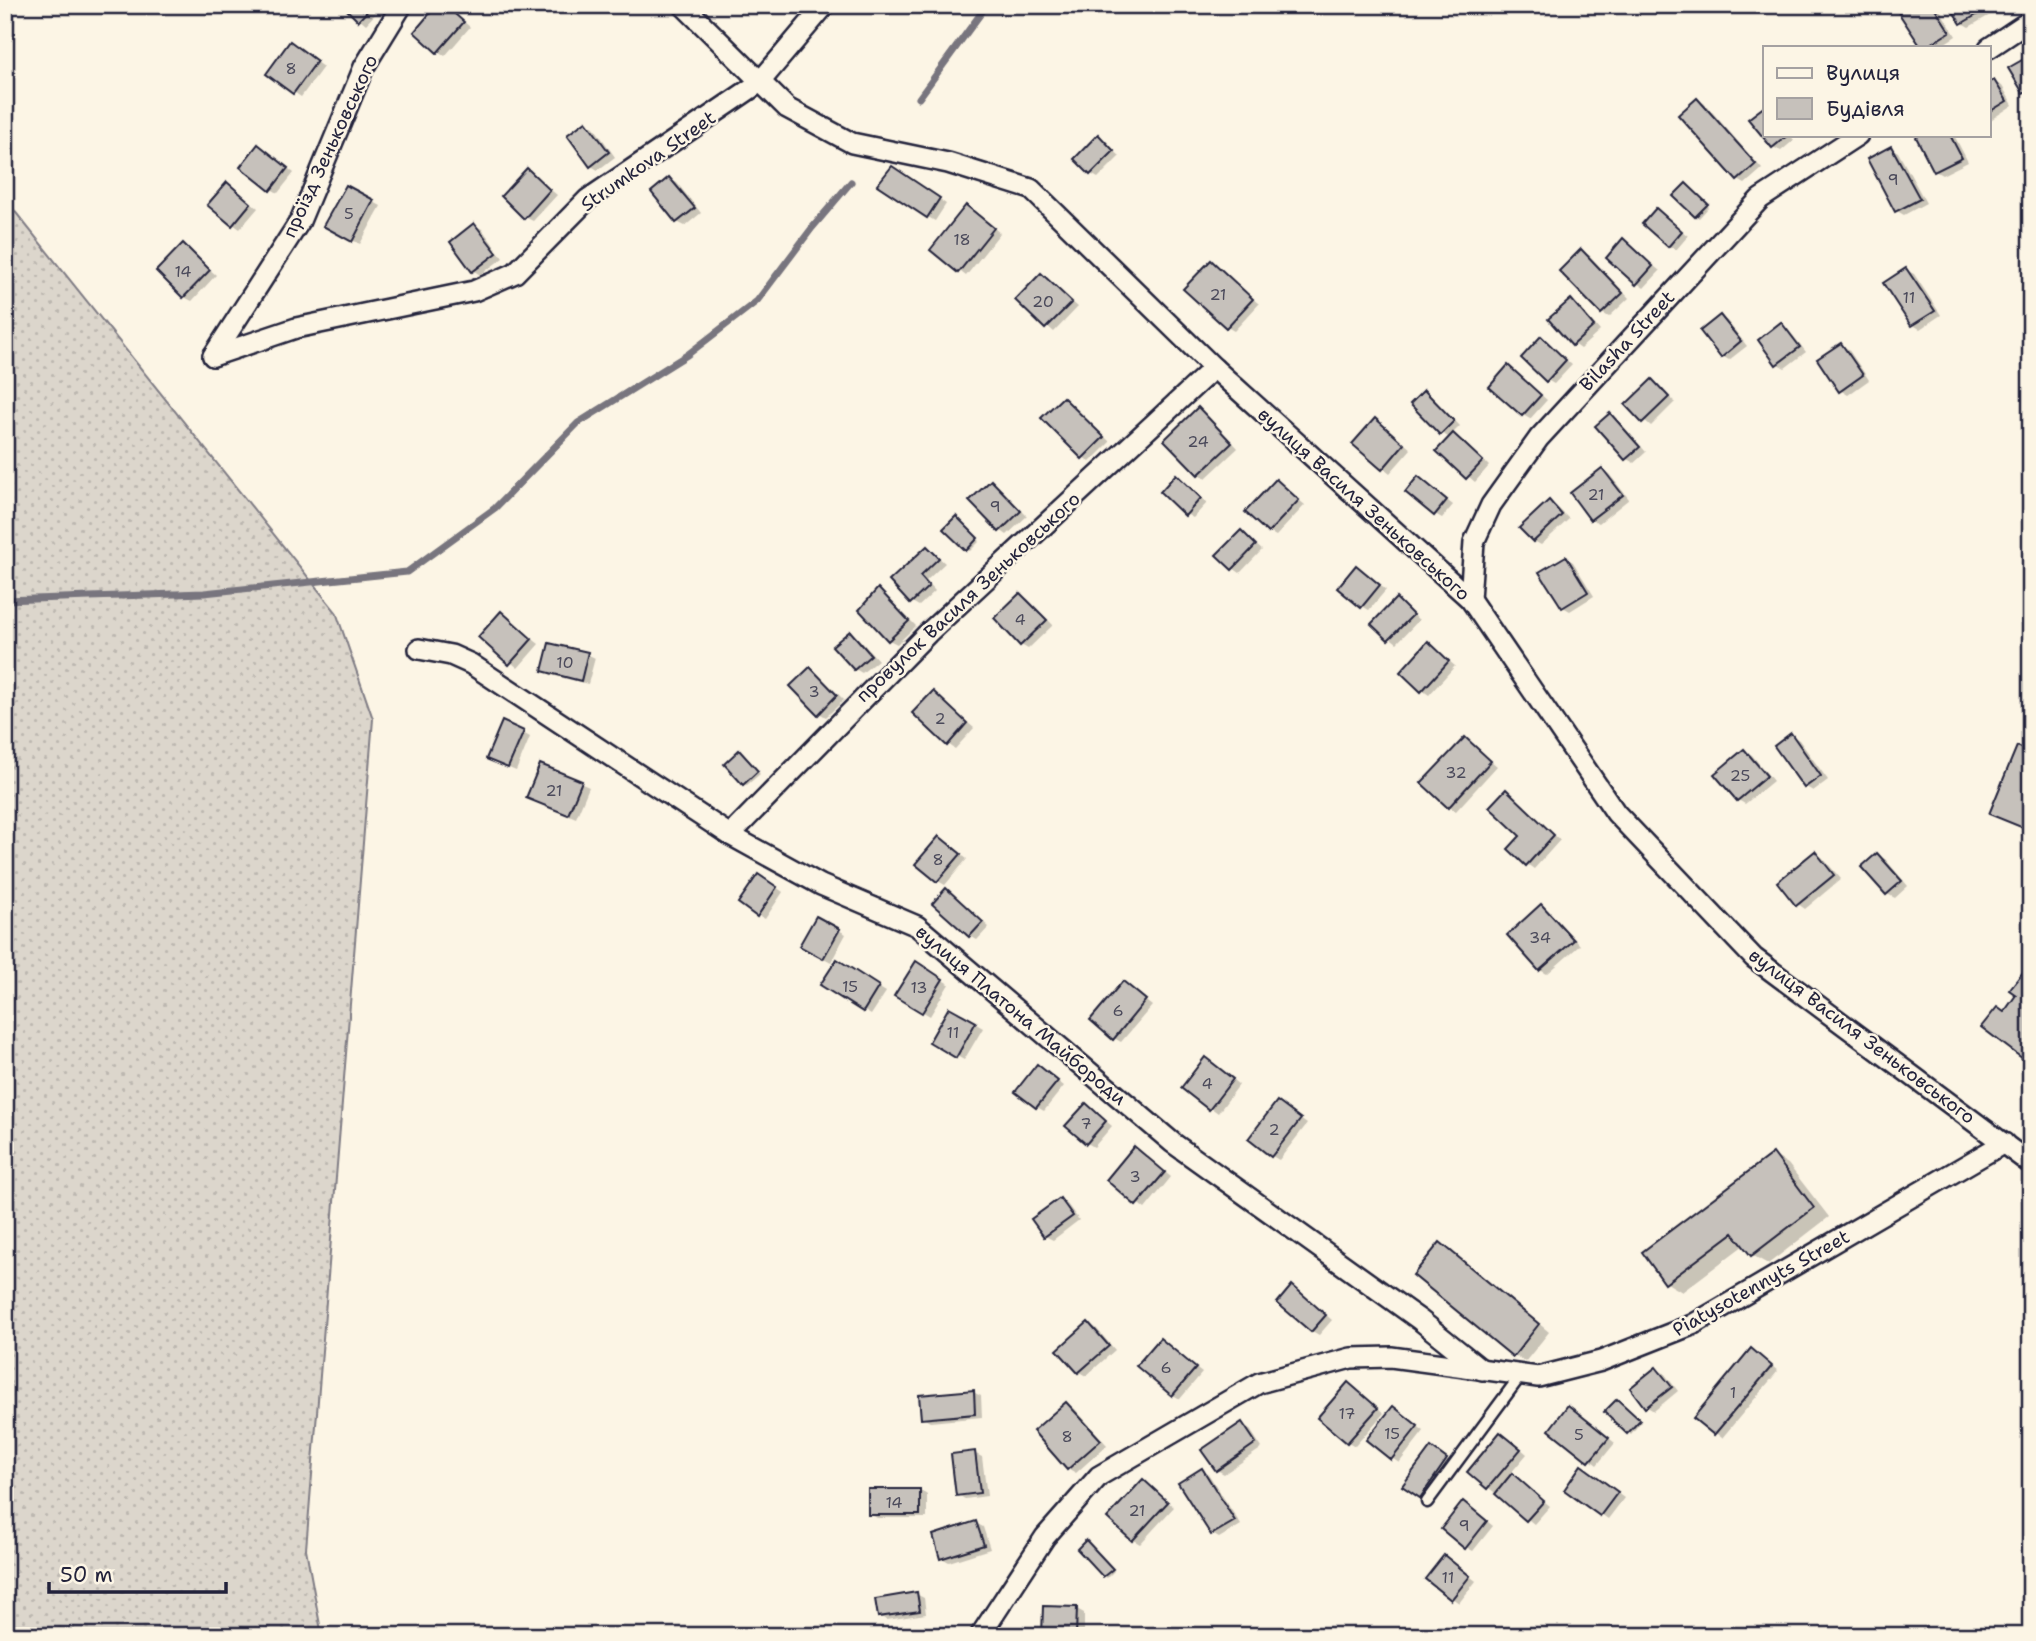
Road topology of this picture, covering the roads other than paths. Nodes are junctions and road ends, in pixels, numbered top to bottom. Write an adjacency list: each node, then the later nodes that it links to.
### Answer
1 (402, 5): 8 (street, проїзд Зеньковського)
2 (683, 5): 6 (street, вулиця Василя Зеньковського)
3 (825, 5): 6 (street, Strumkova Street)
4 (2031, 20): 5 (street)
5 (1990, 47)
6 (759, 83): 8 (street, Strumkova Street); 9 (street, вулиця Василя Зеньковського)
7 (1856, 136): 10 (street, Bilasha Street)
8 (213, 356)
9 (1214, 368): 10 (street, вулиця Василя Зеньковського); 12 (street, провулок Василя Зеньковського)
10 (1470, 599): 13 (street, вулиця Василя Зеньковського)
11 (419, 649): 12 (street, вулиця Платона Майбороди)
12 (730, 835): 15 (street, вулиця Платона Майбороди)
13 (2004, 1143): 14 (street, вулиця Василя Зеньковського); 16 (street, Piatysotennyts Street)
14 (2031, 1164)
15 (1482, 1370): 16 (street, Piatysotennyts Street); 18 (street, Piatysotennyts Street)
16 (1521, 1375): 17 (lane)
17 (1427, 1502)
18 (980, 1636)

